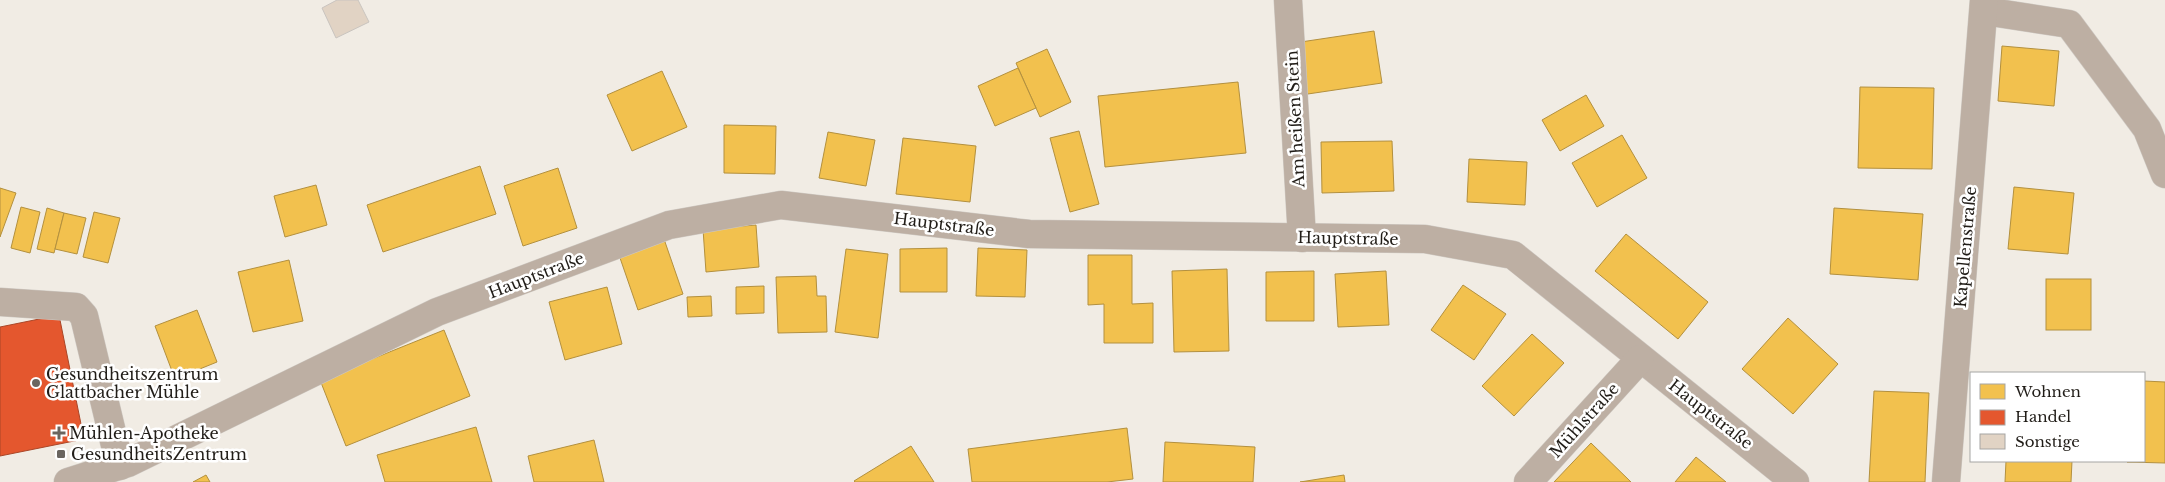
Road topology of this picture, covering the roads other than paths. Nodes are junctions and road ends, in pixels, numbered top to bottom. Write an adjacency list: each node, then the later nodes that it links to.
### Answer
1 (1288, 0): 4 (street, Am heißen Stein)
2 (1984, 6): 3 (street, Kapellenstraße); 11 (street, Kapellenstraße)
3 (2165, 174)
4 (1302, 238): 6 (street, Hauptstraße); 7 (street, Hauptstraße)
5 (0, 302): 7 (street)
6 (1640, 359): 9 (street, Mühlstraße); 10 (street, Hauptstraße)
7 (120, 466): 8 (street, Hauptstraße)
8 (68, 482)
9 (1528, 482)
10 (1794, 482)
11 (1946, 482)

